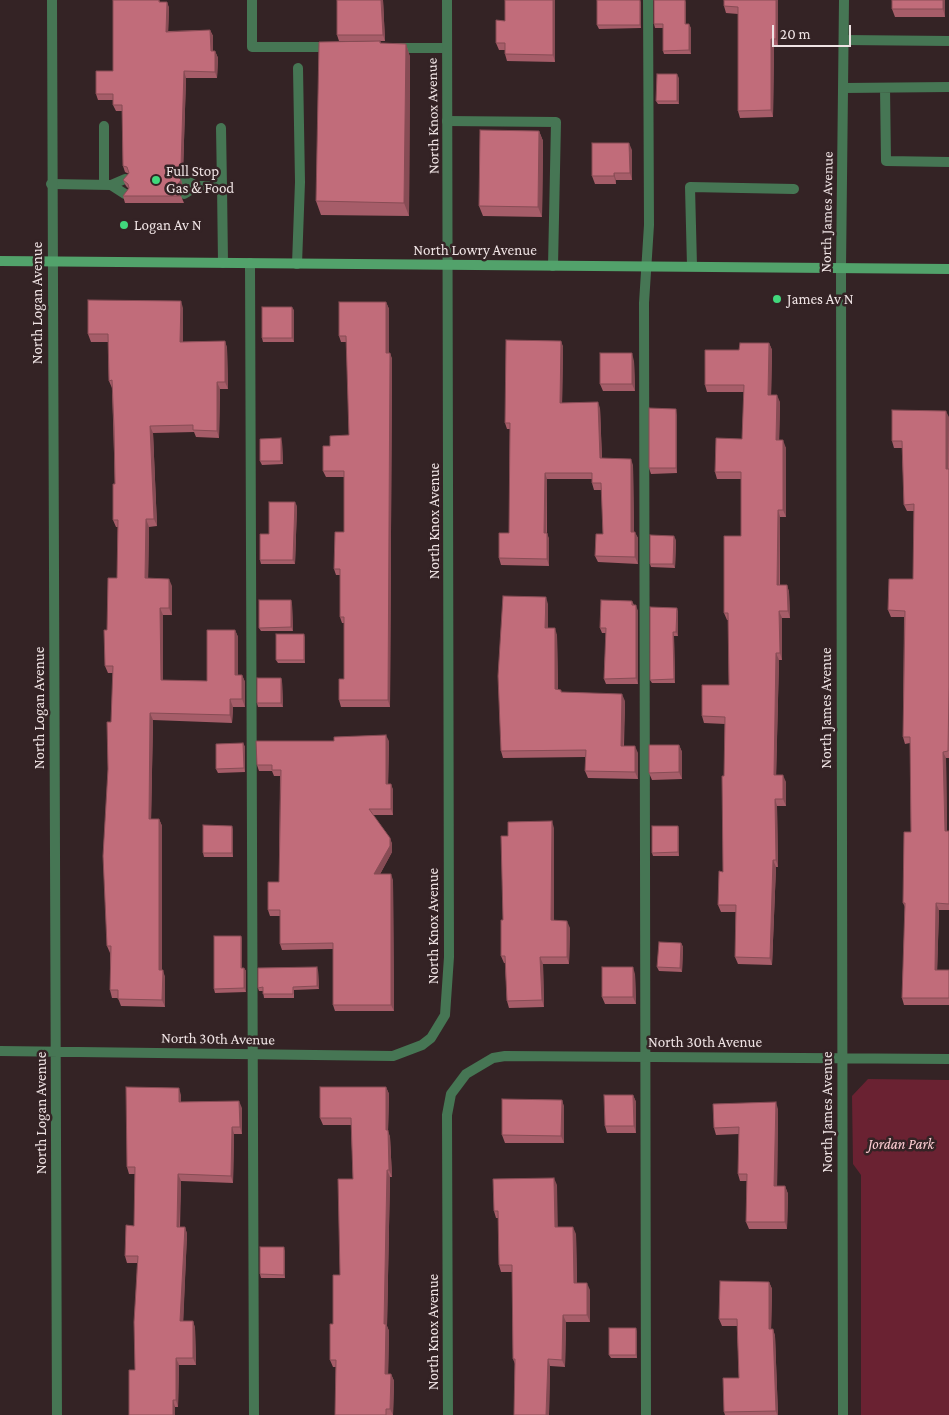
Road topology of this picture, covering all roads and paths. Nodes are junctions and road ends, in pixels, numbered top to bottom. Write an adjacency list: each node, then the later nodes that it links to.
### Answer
1 (52, 0): 21 (street, North Logan Avenue)
2 (252, 0): 8 (street)
3 (447, 0): 10 (street, North Knox Avenue)
4 (648, 0): 35 (street)
5 (844, 0): 6 (street, North James Avenue)
6 (844, 40): 7 (street); 13 (street, North James Avenue)
7 (949, 41)
8 (340, 48)
9 (380, 48): 10 (street)
10 (447, 48): 15 (street, North Knox Avenue)
11 (298, 68): 32 (street)
12 (949, 87): 14 (street)
13 (844, 88): 14 (street); 37 (street, North James Avenue)
14 (885, 88): 18 (street)
15 (447, 121): 33 (street, North Knox Avenue); 34 (street)
16 (104, 126): 22 (street)
17 (221, 128): 24 (street)
18 (949, 162)
19 (125, 179): 22 (street)
20 (183, 179): 23 (street)
21 (51, 184): 22 (street); 29 (street, North Logan Avenue)
22 (108, 185): 26 (street)
23 (197, 186): 24 (street); 27 (street)
24 (222, 186): 30 (street)
25 (794, 189): 36 (street)
26 (125, 194)
27 (184, 194)
28 (0, 261): 29 (main road, North Lowry Avenue)
29 (51, 261): 30 (main road, North Lowry Avenue); 41 (street, North Logan Avenue)
30 (223, 263): 31 (main road, North Lowry Avenue)
31 (250, 264): 32 (main road, North Lowry Avenue); 42 (street)
32 (297, 264): 33 (main road, North Lowry Avenue)
33 (448, 266): 34 (main road, North Lowry Avenue); 39 (street, North Knox Avenue)
34 (553, 266): 35 (main road, North Lowry Avenue)
35 (647, 266): 36 (main road, North Lowry Avenue); 43 (street)
36 (692, 266): 37 (main road, North Lowry Avenue)
37 (841, 268): 38 (main road, North Lowry Avenue); 44 (street, North James Avenue)
38 (949, 269)
39 (431, 1038): 42 (street, North 30th Avenue)
40 (0, 1052): 41 (street, North 30th Avenue)
41 (56, 1052): 42 (street, North 30th Avenue); 47 (street, North Logan Avenue)
42 (252, 1055): 48 (street)
43 (644, 1056): 44 (street, North 30th Avenue); 46 (street, North 30th Avenue); 50 (street)
44 (842, 1058): 45 (street, North 30th Avenue); 51 (street, North James Avenue)
45 (949, 1059)
46 (466, 1074): 49 (street, North Knox Avenue)
47 (56, 1415)
48 (254, 1415)
49 (448, 1415)
50 (646, 1415)
51 (843, 1415)

